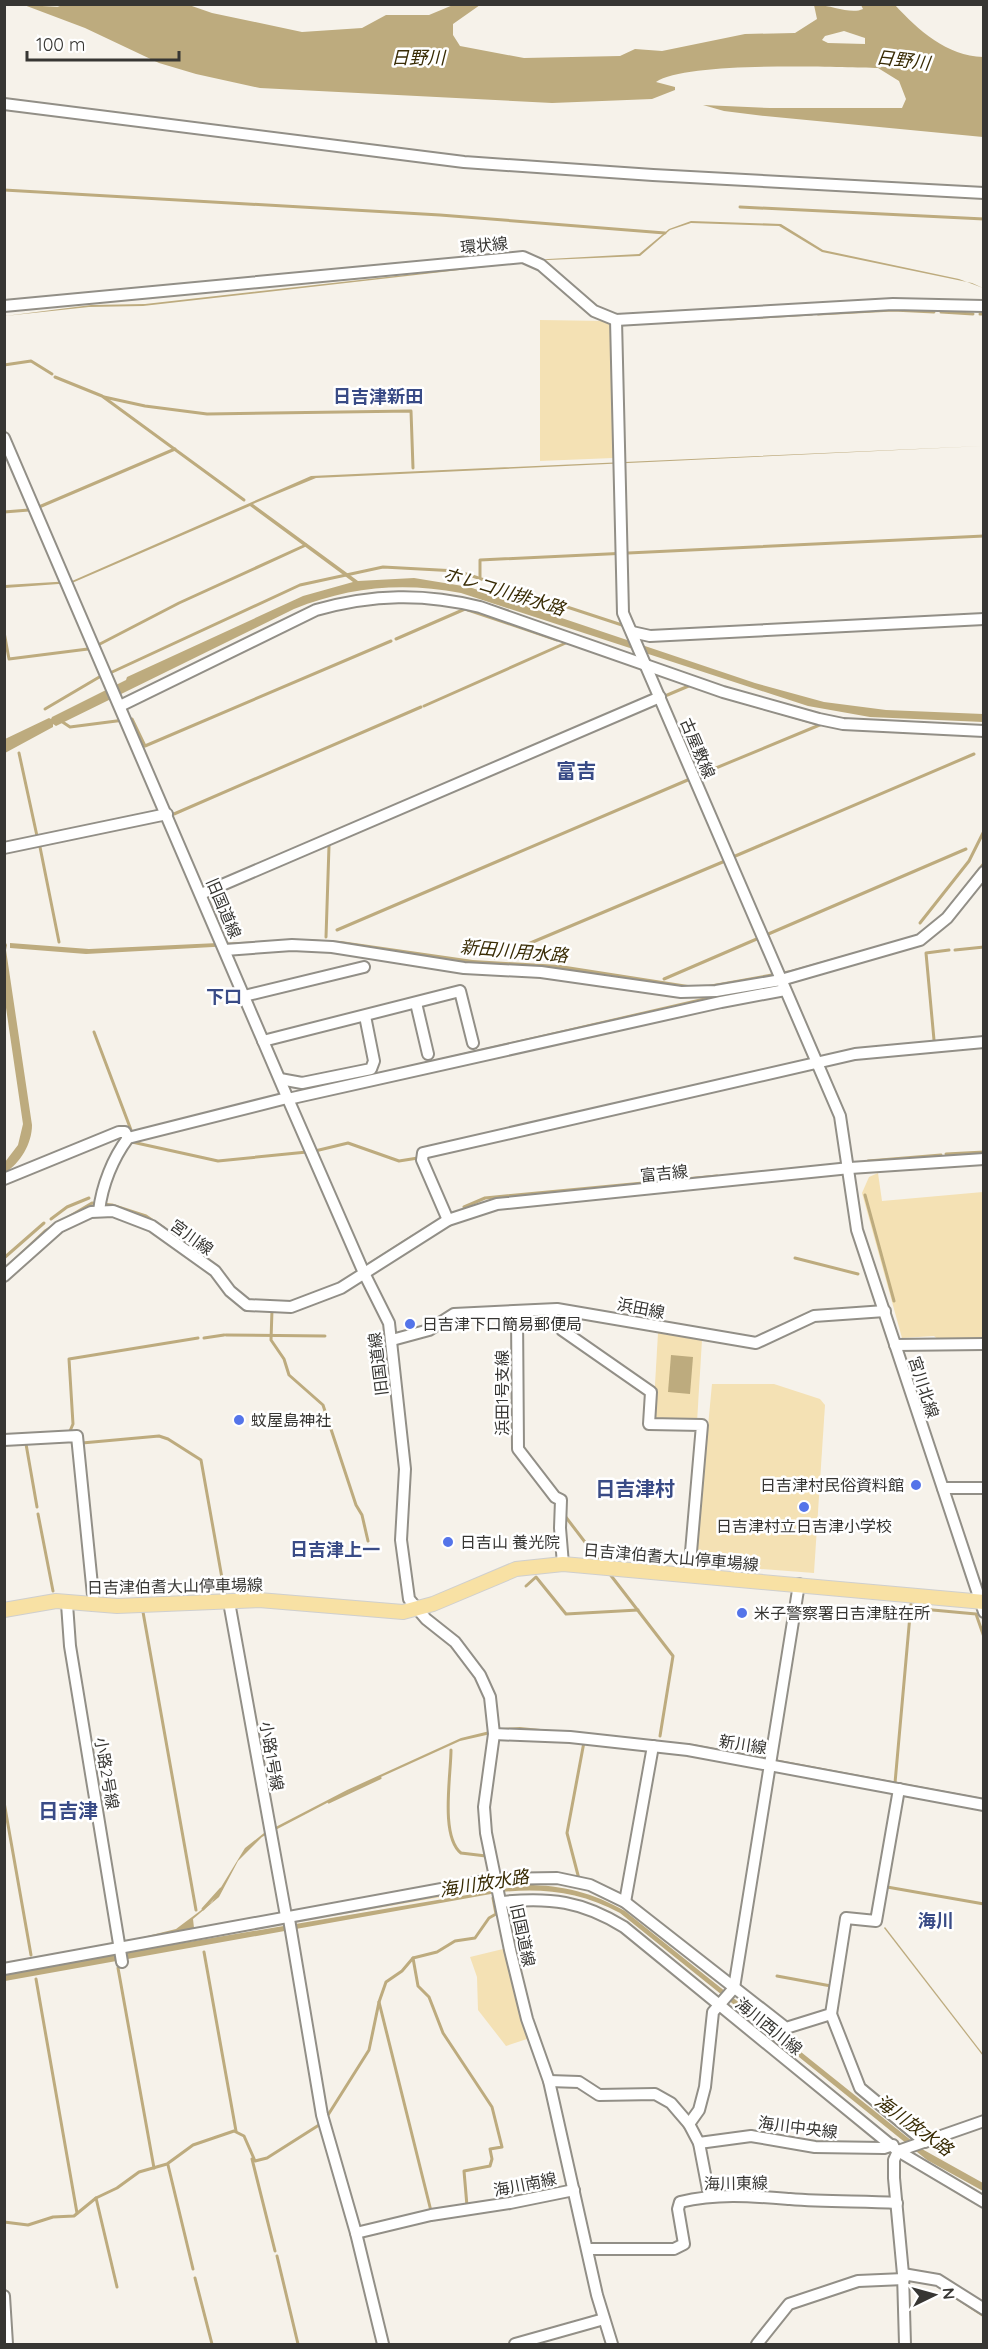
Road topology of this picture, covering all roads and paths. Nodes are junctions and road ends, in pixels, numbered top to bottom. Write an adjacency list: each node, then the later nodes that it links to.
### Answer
1 (4, 104): 2 (street)
2 (984, 192)
3 (4, 306): 5 (street, 環状線)
4 (984, 306): 5 (street, 環状線)
5 (616, 320): 8 (street, 古屋敷線)
6 (4, 438): 11 (street, 旧国道線)
7 (984, 619): 8 (street)
8 (634, 635): 9 (street, 古屋敷線)
9 (643, 661): 10 (street, 古屋敷線); 11 (street); 12 (street)
10 (660, 697): 16 (street); 19 (street, 古屋敷線)
11 (118, 702): 13 (street, 旧国道線)
12 (984, 731)
13 (167, 814): 14 (street); 16 (street, 旧国道線)
14 (4, 848)
15 (984, 872): 19 (street)
16 (201, 894): 17 (street, 旧国道線)
17 (225, 950): 19 (street); 20 (street, 旧国道線)
18 (364, 967): 20 (street)
19 (783, 985): 27 (street, 古屋敷線); 29 (street)
20 (244, 996): 23 (street, 旧国道線)
21 (416, 1003): 22 (street); 25 (street); 26 (street)
22 (365, 1016): 23 (street); 28 (street)
23 (263, 1041): 28 (street, 旧国道線)
24 (984, 1042): 27 (street)
25 (473, 1043)
26 (428, 1054)
27 (816, 1062): 32 (street, 古屋敷線); 35 (street)
28 (280, 1079): 29 (street, 旧国道線)
29 (287, 1098): 30 (street); 36 (street, 旧国道線)
30 (128, 1138): 33 (street); 34 (street)
31 (984, 1159): 32 (street, 富吉線)
32 (850, 1168): 35 (street, 富吉線); 39 (street, 宮川北線)
33 (4, 1179)
34 (99, 1211): 36 (street, 宮川線); 37 (street)
35 (448, 1220): 36 (street, 富吉線)
36 (364, 1273): 41 (street, 旧国道線)
37 (4, 1276)
38 (548, 1310): 39 (street, 浜田線); 40 (street, 浜田線); 48 (street)
39 (885, 1311): 43 (street, 宮川北線)
40 (517, 1313): 41 (street, 浜田線); 47 (street, 浜田1号支線)
41 (392, 1340): 54 (street, 旧国道線)
42 (984, 1344): 43 (street)
43 (895, 1345): 45 (street, 宮川北線)
44 (4, 1440): 52 (street)
45 (943, 1488): 46 (street); 53 (street, 宮川北線)
46 (984, 1488)
47 (563, 1564): 48 (main road, 日吉津伯耆大山停車場線); 54 (main road, 日吉津伯耆大山停車場線)
48 (689, 1575): 49 (main road, 日吉津伯耆大山停車場線)
49 (799, 1584): 53 (main road, 日吉津伯耆大山停車場線); 58 (street)
50 (229, 1602): 52 (main road, 日吉津伯耆大山停車場線); 54 (main road, 日吉津伯耆大山停車場線); 63 (street, 小路1号線)
51 (67, 1604): 52 (main road, 日吉津伯耆大山停車場線); 55 (main road, 日吉津伯耆大山停車場線); 64 (street, 小路2号線)
52 (94, 1605)
53 (983, 1606)
54 (417, 1609): 56 (street, 旧国道線)
55 (4, 1610)
56 (494, 1734): 57 (street, 新川線); 61 (street, 旧国道線)
57 (653, 1746): 58 (street, 新川線); 62 (street)
58 (772, 1764): 59 (street, 新川線); 67 (street)
59 (899, 1789): 60 (street, 新川線); 69 (street)
60 (984, 1804)
61 (498, 1891): 62 (street); 63 (street); 68 (street, 海川西川線); 70 (street, 旧国道線)
62 (625, 1902): 67 (street)
63 (287, 1918): 64 (street); 80 (street, 小路1号線)
64 (122, 1949): 65 (street, 小路2号線); 66 (street)
65 (122, 1962)
66 (4, 1969)
67 (733, 1990): 68 (street); 69 (street)
68 (721, 2004): 72 (street); 75 (street, 海川西川線)
69 (831, 2014): 73 (street)
70 (549, 2081): 72 (street); 76 (street, 旧国道線)
71 (984, 2121): 73 (street, 海川中央線)
72 (689, 2124): 74 (street)
73 (923, 2142): 75 (street, 海川中央線)
74 (699, 2143): 75 (street, 海川中央線); 77 (street)
75 (899, 2148): 78 (street, 海川西川線); 79 (street)
76 (574, 2190): 80 (street, 海川南線); 81 (street, 旧国道線)
77 (709, 2195): 79 (street, 海川東線); 81 (street, 海川東線)
78 (984, 2202)
79 (897, 2203): 82 (street)
80 (356, 2233): 87 (street, 小路1号線)
81 (588, 2249): 85 (street, 旧国道線)
82 (904, 2276): 84 (street); 90 (street); 91 (street)
83 (4, 2296): 86 (street)
84 (984, 2309)
85 (604, 2319): 88 (street); 89 (street, 旧国道線)
86 (7, 2344)
87 (383, 2344)
88 (515, 2344)
89 (612, 2344)
90 (757, 2344)
91 (905, 2344)

